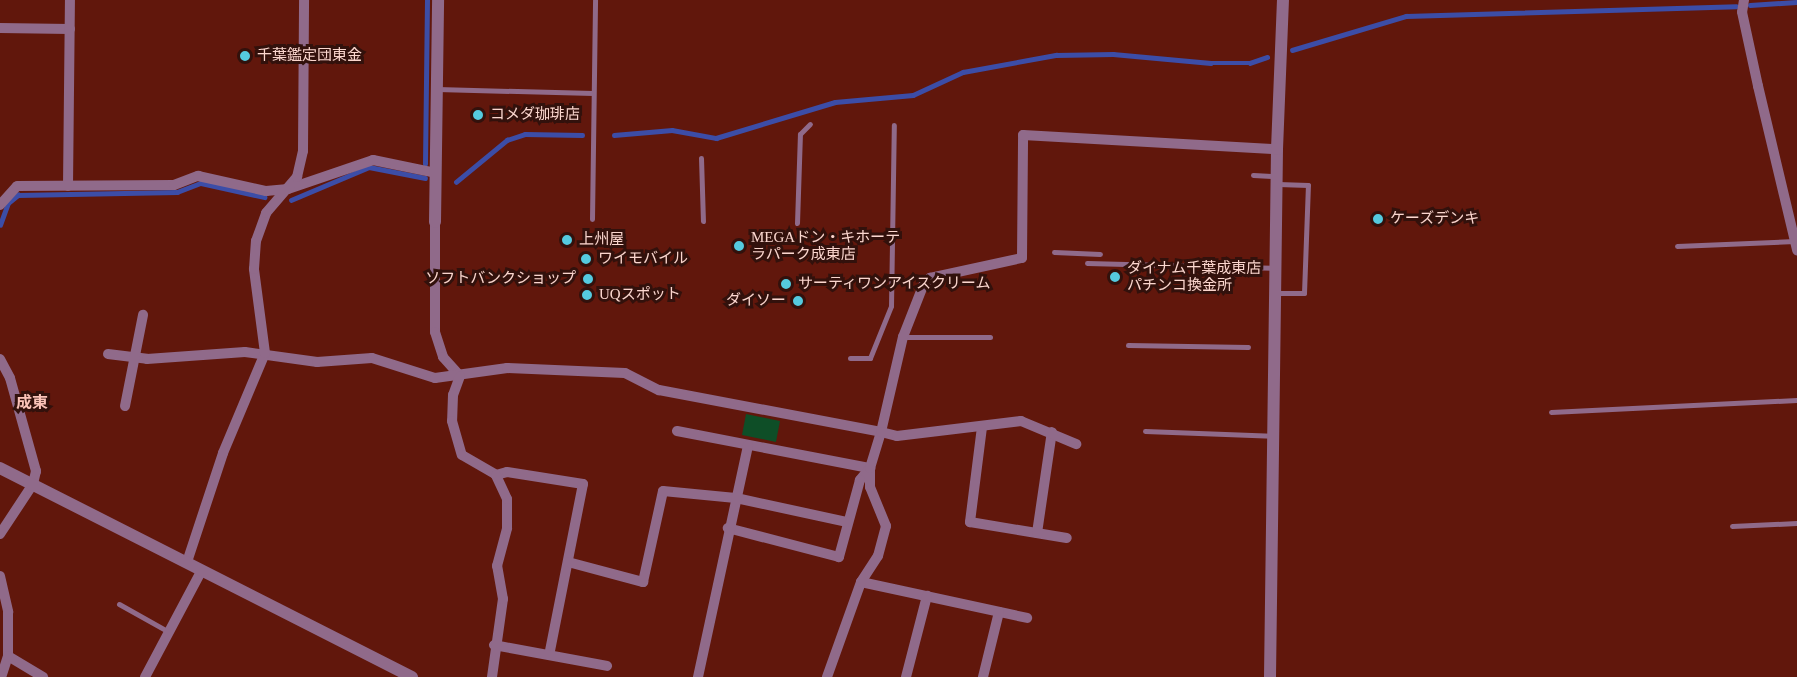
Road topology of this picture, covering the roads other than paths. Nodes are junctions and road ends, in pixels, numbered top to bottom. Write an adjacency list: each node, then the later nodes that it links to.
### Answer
1 (70, 0): 8 (street)
2 (304, 0): 20 (street)
3 (438, 0): 9 (street)
4 (595, 0): 10 (lane)
5 (1283, 0): 13 (street)
6 (1744, 0): 27 (street)
7 (0, 28): 8 (street)
8 (70, 29): 18 (street)
9 (437, 89): 10 (lane); 15 (street)
10 (593, 93): 22 (lane)
11 (810, 124): 25 (lane)
12 (894, 125): 41 (lane)
13 (1277, 149): 17 (street); 34 (street)
14 (701, 158): 23 (lane)
15 (436, 173): 20 (street); 24 (street)
16 (1253, 175): 17 (lane)
17 (1276, 180): 31 (street); 32 (lane)
18 (68, 186): 19 (street); 20 (street)
19 (4, 189): 21 (street)
20 (288, 189): 38 (street)
21 (0, 205)
22 (592, 219)
23 (703, 221)
24 (435, 222): 43 (street)
25 (797, 223)
26 (1677, 246): 27 (lane)
27 (1796, 246)
28 (1054, 252): 29 (lane)
29 (1100, 254)
30 (1087, 263): 31 (lane)
31 (1275, 268): 32 (street)
32 (1275, 293): 52 (street)
33 (144, 315): 40 (street)
34 (903, 337): 35 (lane); 50 (street)
35 (990, 337)
36 (1128, 345): 37 (lane)
37 (1248, 347)
38 (265, 353): 40 (street); 43 (street); 67 (street)
39 (108, 354): 40 (street)
40 (132, 357): 45 (street)
41 (850, 358)
42 (0, 359): 58 (street)
43 (460, 376): 50 (street); 57 (street)
44 (1797, 400): 46 (lane)
45 (125, 406)
46 (1551, 412)
47 (982, 427): 50 (street); 51 (street); 64 (street)
48 (1144, 430): 52 (lane)
49 (677, 431): 54 (street)
50 (881, 432): 56 (street)
51 (1052, 432): 53 (street); 64 (street)
52 (1273, 436): 90 (street)
53 (1076, 444)
54 (748, 445): 56 (street); 59 (street)
55 (0, 468): 58 (street)
56 (870, 468): 60 (street); 71 (street)
57 (496, 475): 68 (street); 77 (street)
58 (33, 484): 65 (street); 67 (street)
59 (736, 498): 60 (street); 63 (street); 68 (street)
60 (847, 522): 63 (street)
61 (1797, 523): 62 (lane)
62 (1732, 526)
63 (728, 528): 86 (street)
64 (1037, 533): 66 (street)
65 (0, 534)
66 (1067, 538)
67 (187, 562): 69 (street)
68 (568, 562): 78 (street)
69 (202, 570): 76 (street); 84 (street)
70 (0, 576): 79 (street)
71 (861, 582): 72 (street); 87 (street)
72 (927, 596): 74 (street); 88 (street)
73 (119, 604): 76 (lane)
74 (999, 612): 75 (street); 89 (street)
75 (1027, 618)
76 (169, 632): 83 (street)
77 (494, 645): 78 (street); 85 (street)
78 (549, 655): 80 (street)
79 (8, 656): 81 (street); 82 (street)
80 (608, 666)
81 (1, 677)
82 (43, 677)
83 (145, 677)
84 (412, 677)
85 (492, 677)
86 (698, 677)
87 (827, 677)
88 (906, 677)
89 (983, 677)
90 (1270, 677)

